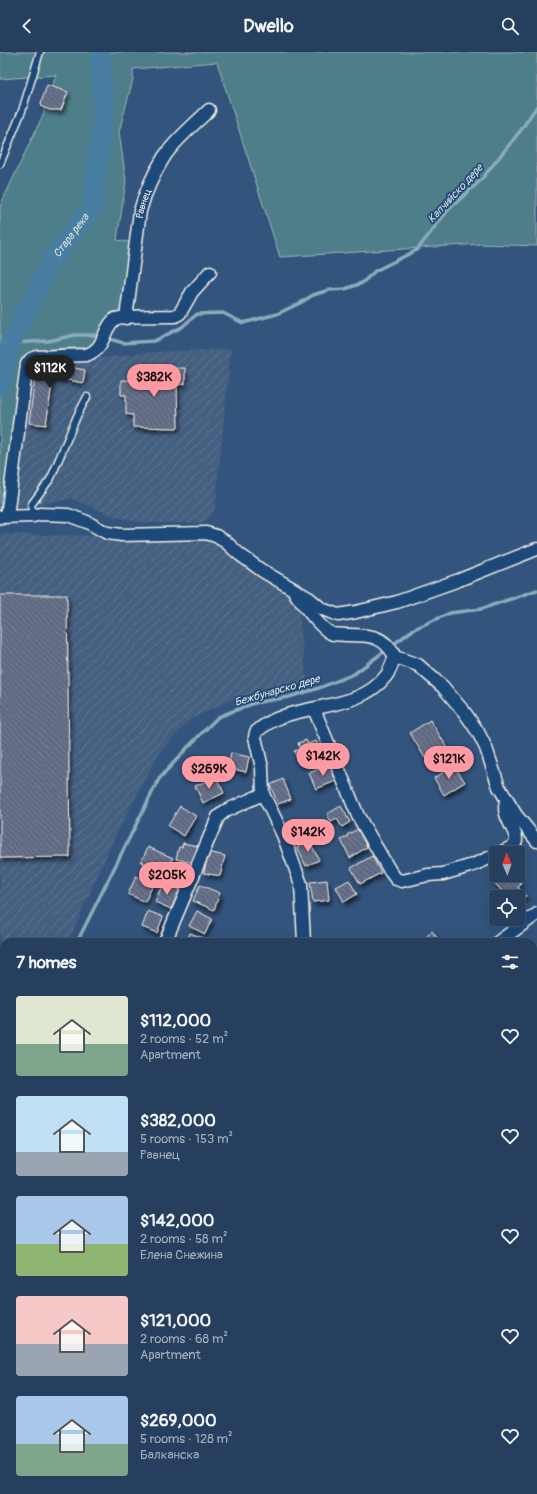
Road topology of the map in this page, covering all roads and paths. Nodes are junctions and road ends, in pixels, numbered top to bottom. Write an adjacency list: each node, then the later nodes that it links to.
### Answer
1 (40, 52): 3 (lane)
2 (209, 110): 5 (street, Равнец)
3 (0, 164)
4 (210, 272): 5 (street)
5 (126, 318): 8 (street)
6 (87, 397): 7 (lane)
7 (33, 516): 8 (street); 10 (street)
8 (3, 517)
9 (537, 549): 10 (street)
10 (294, 590): 11 (street)
11 (394, 654): 12 (street); 14 (street)
12 (314, 709): 13 (street); 17 (street)
13 (263, 794): 19 (street); 20 (street)
14 (507, 799): 15 (street); 16 (street)
15 (537, 841)
16 (512, 846)
17 (489, 858)
18 (537, 914): 21 (street)
19 (167, 938)
20 (304, 938)
21 (504, 938)

